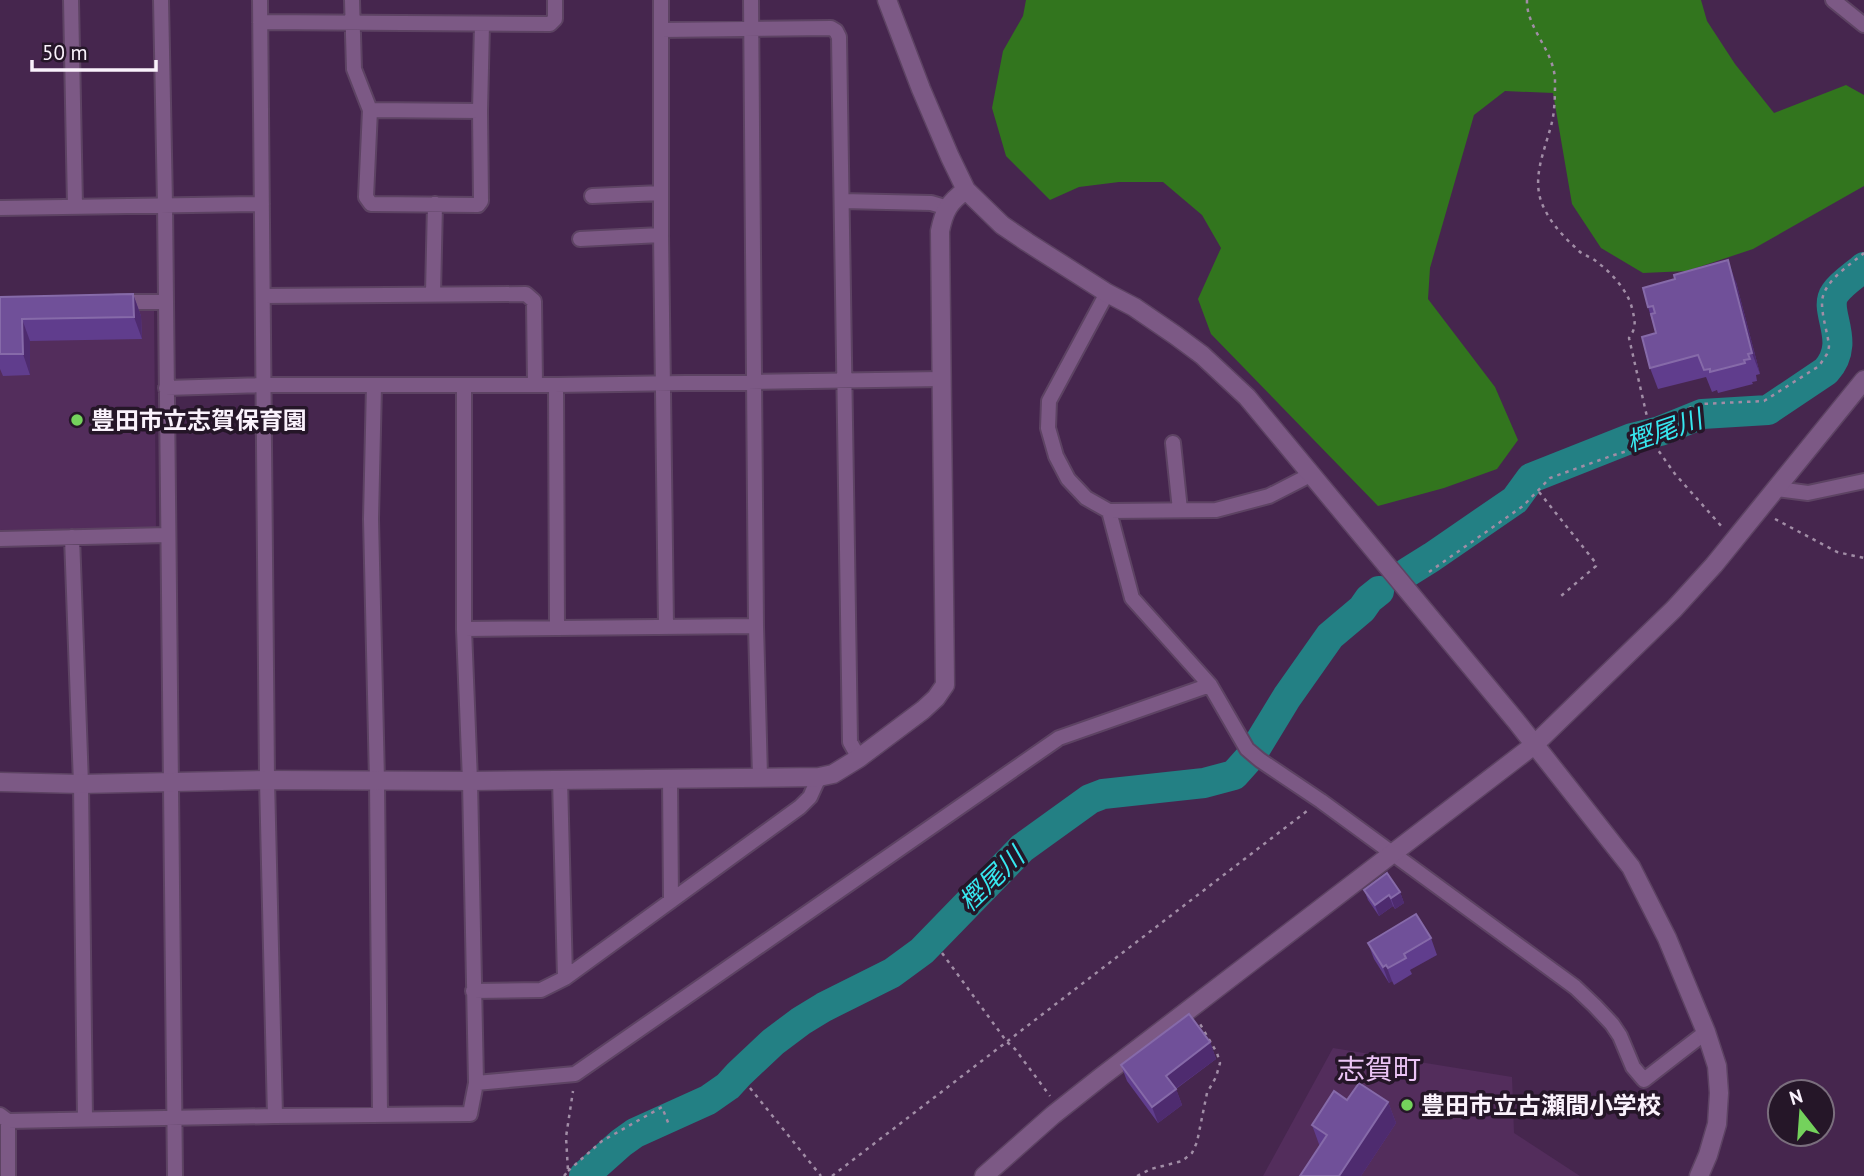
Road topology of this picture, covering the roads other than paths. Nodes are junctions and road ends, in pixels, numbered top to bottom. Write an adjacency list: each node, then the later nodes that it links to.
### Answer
1 (71, 0): 25 (street)
2 (161, 0): 22 (street)
3 (260, 0): 10 (street)
4 (352, 0): 11 (street)
5 (555, 0): 12 (street)
6 (661, 0): 15 (street)
7 (751, 0): 14 (street)
8 (887, 0): 18 (street)
9 (1833, 0): 13 (street)
10 (260, 22): 11 (street); 23 (street)
11 (352, 23): 12 (street); 16 (street)
12 (482, 24): 17 (street)
13 (1864, 25)
14 (751, 29): 15 (street); 21 (street); 38 (street)
15 (661, 30): 19 (street)
16 (370, 110): 17 (street); 24 (street)
17 (480, 111): 24 (street)
18 (966, 190): 27 (street); 30 (street)
19 (661, 193): 20 (street); 28 (street)
20 (592, 196)
21 (842, 201): 27 (street); 37 (street)
22 (165, 204): 23 (street); 25 (street); 34 (street)
23 (262, 204): 32 (street)
24 (435, 204): 31 (street)
25 (75, 206): 26 (street)
26 (0, 208)
27 (948, 208): 35 (street)
28 (661, 235): 29 (street); 39 (street)
29 (580, 239)
30 (1107, 293): 47 (street); 51 (street)
31 (433, 294): 32 (street); 40 (street)
32 (263, 296): 41 (street)
33 (97, 302): 34 (street)
34 (166, 302): 45 (street)
35 (942, 379): 37 (street); 61 (street)
36 (1864, 380): 49 (street)
37 (845, 381): 38 (street); 61 (street)
38 (754, 382): 39 (street); 56 (street)
39 (664, 383): 44 (street); 55 (street)
40 (535, 384): 43 (street); 44 (street)
41 (265, 385): 42 (street); 45 (street); 66 (street)
42 (374, 385): 43 (street); 67 (street)
43 (464, 385): 58 (street)
44 (556, 385): 57 (street)
45 (166, 388): 52 (street)
46 (1173, 443): 50 (street)
47 (1312, 474): 50 (street); 60 (street)
48 (1864, 481): 49 (street)
49 (1777, 489): 60 (street)
50 (1180, 510): 51 (street)
51 (1109, 511): 59 (street)
52 (168, 535): 53 (street); 70 (street)
53 (72, 537): 54 (street); 71 (street)
54 (0, 539)
55 (666, 626): 56 (street); 57 (street)
56 (756, 626): 62 (street)
57 (557, 628): 58 (street)
58 (464, 629): 68 (street)
59 (1210, 685): 72 (street); 77 (street)
60 (1534, 746): 72 (street); 76 (street)
61 (859, 758): 63 (street)
62 (760, 777): 63 (street); 64 (street)
63 (819, 777): 73 (street)
64 (670, 778): 65 (street); 73 (street)
65 (560, 779): 68 (street); 74 (street)
66 (268, 780): 67 (street); 70 (street); 78 (street)
67 (377, 781): 68 (street); 79 (street)
68 (470, 781): 75 (street)
69 (0, 782): 71 (street)
70 (171, 783): 71 (street); 81 (street)
71 (81, 785): 82 (street)
72 (1394, 853): 76 (street); 85 (street)
73 (671, 901): 74 (street)
74 (565, 978): 75 (street)
75 (473, 991): 77 (street)
76 (1706, 1032): 86 (street)
77 (476, 1083): 79 (street)
78 (275, 1115): 79 (street); 81 (street)
79 (380, 1115)
80 (4, 1118): 82 (street); 83 (street)
81 (174, 1118): 82 (street); 84 (street)
82 (85, 1119)
83 (8, 1176)
84 (174, 1176)
85 (984, 1176)
86 (1699, 1176)

